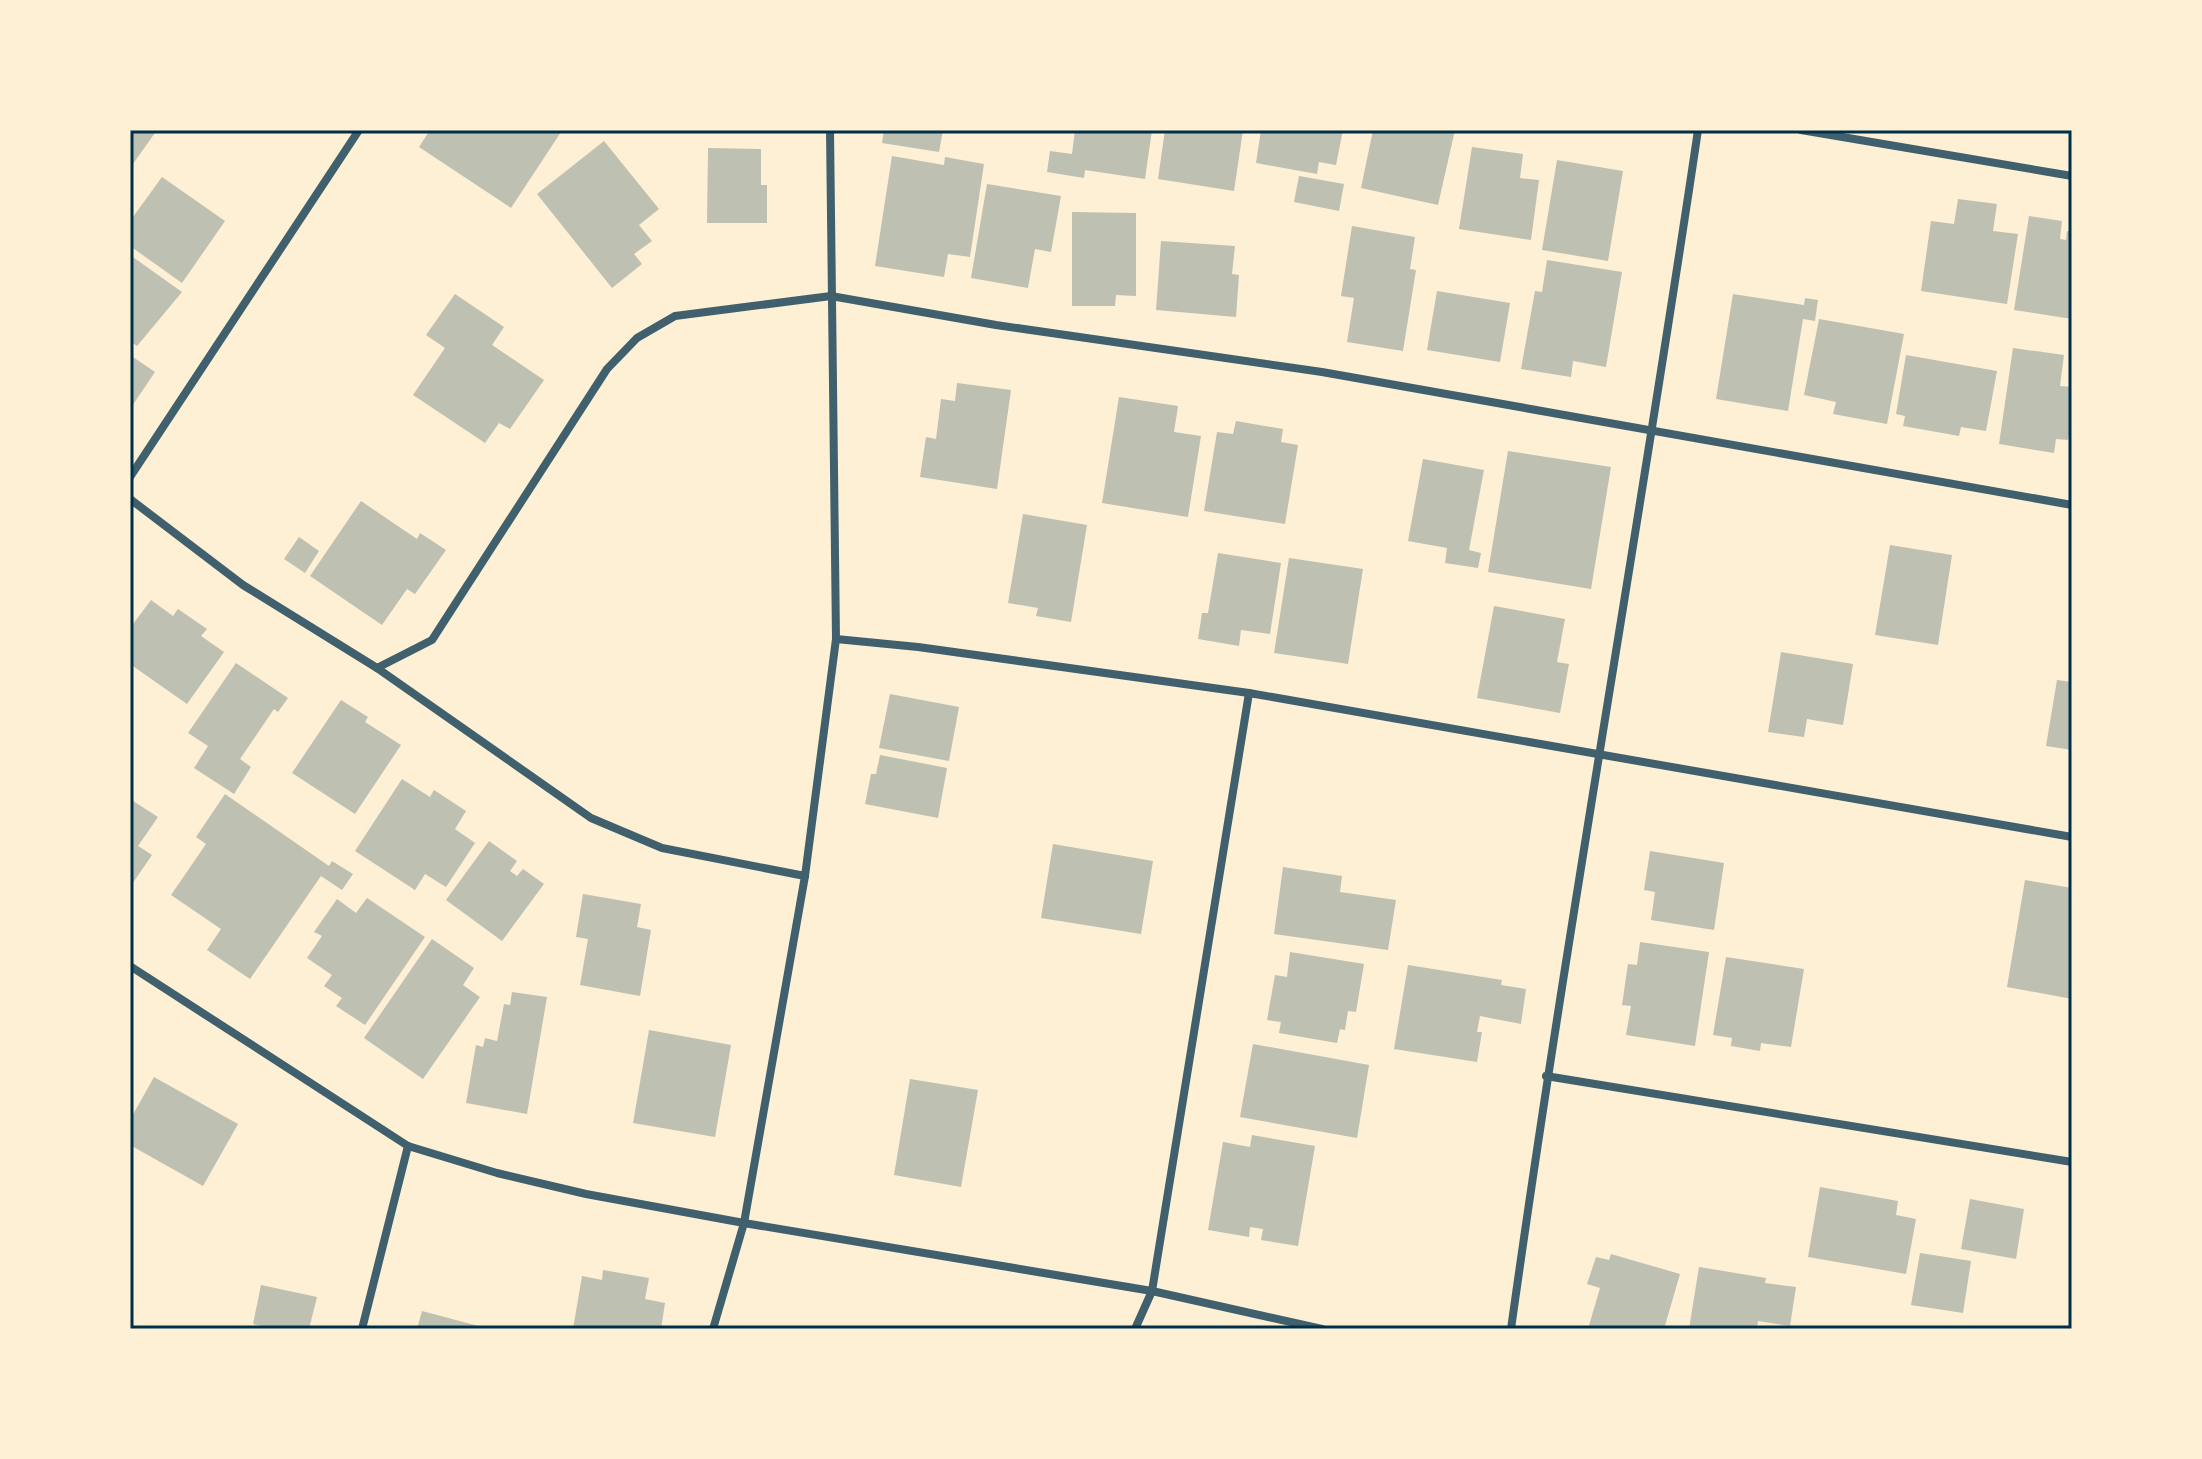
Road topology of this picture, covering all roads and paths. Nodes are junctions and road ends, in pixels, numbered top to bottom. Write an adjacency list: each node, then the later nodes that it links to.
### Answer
1 (359, 130): 8 (street)
2 (830, 130): 6 (street)
3 (1698, 130): 7 (street)
4 (1801, 130): 5 (street)
5 (2072, 176)
6 (831, 296): 7 (street); 11 (street); 12 (street)
7 (1653, 432): 10 (street); 14 (street)
8 (130, 477)
9 (130, 499): 12 (street)
10 (2072, 505)
11 (836, 639): 13 (street); 16 (street)
12 (377, 668): 16 (street)
13 (1249, 693): 14 (street); 22 (street)
14 (1600, 755): 15 (street); 18 (street)
15 (2072, 837)
16 (805, 876): 21 (street)
17 (130, 966): 19 (street)
18 (1546, 1076): 20 (street); 27 (street)
19 (408, 1146): 21 (street); 23 (street)
20 (2072, 1162)
21 (744, 1223): 22 (street); 24 (street)
22 (1152, 1291): 25 (street); 26 (street)
23 (362, 1329)
24 (713, 1329)
25 (1135, 1329)
26 (1322, 1329)
27 (1511, 1329)

